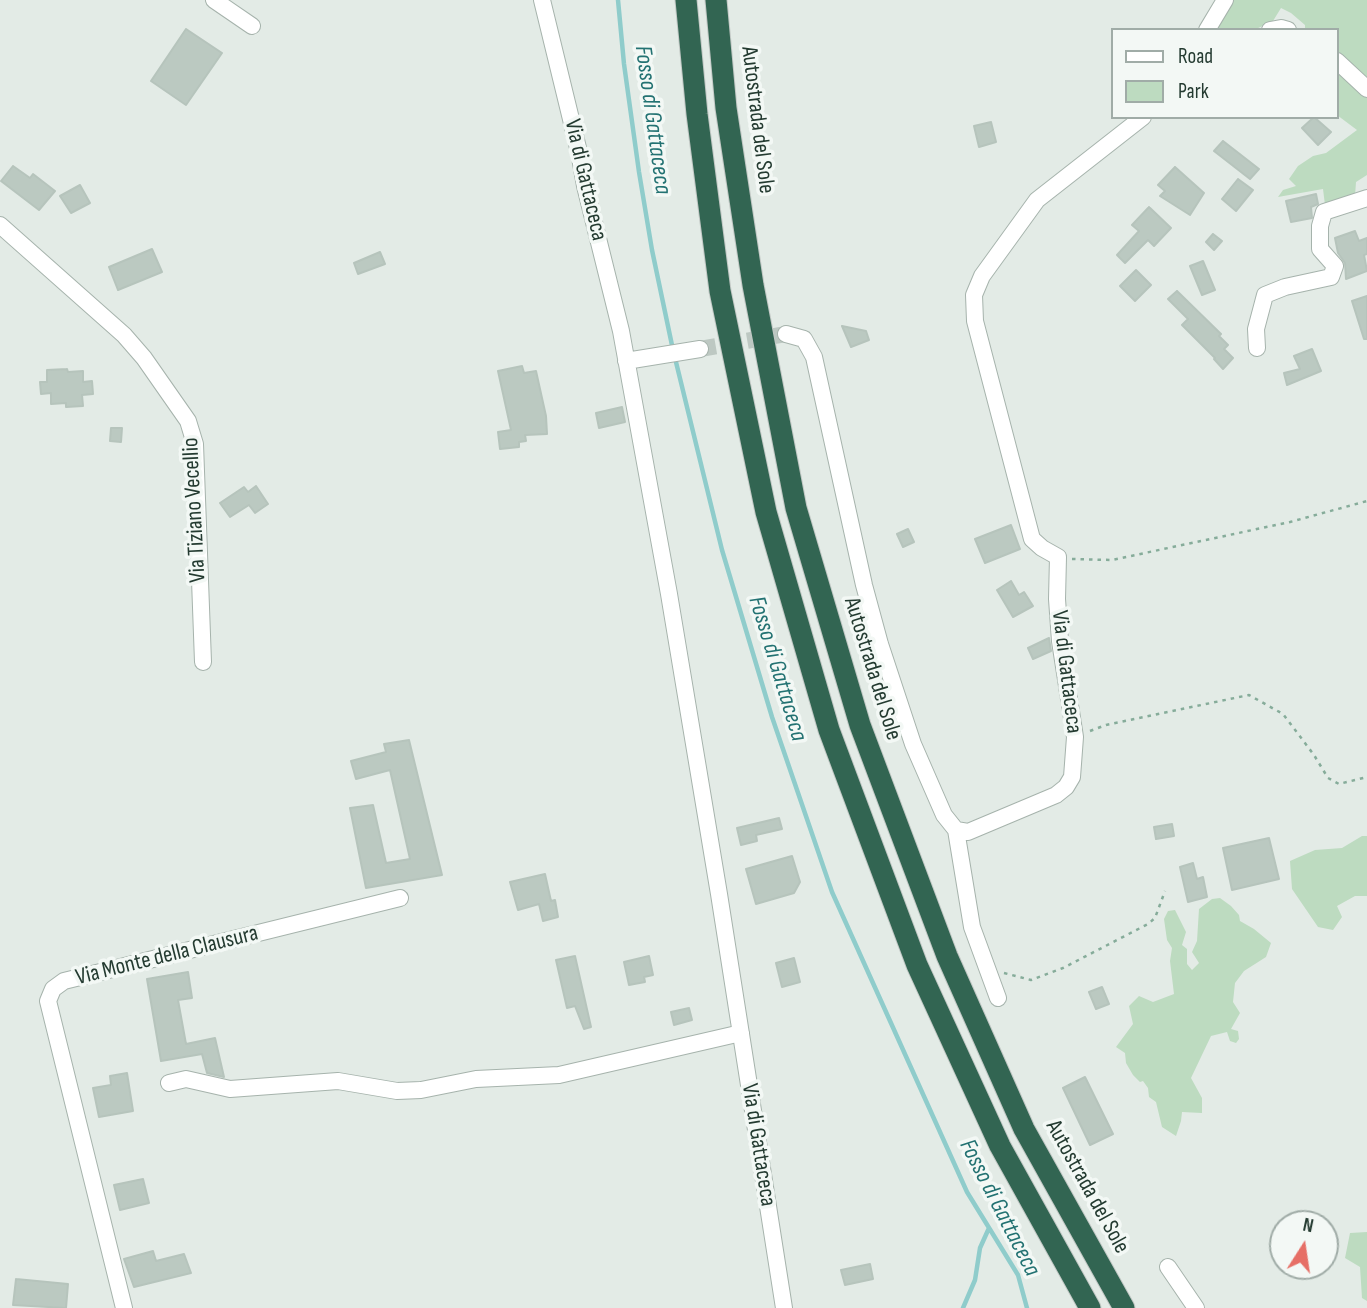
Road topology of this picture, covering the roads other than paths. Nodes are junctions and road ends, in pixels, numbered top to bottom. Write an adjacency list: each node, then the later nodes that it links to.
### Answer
1 (214, 0): 6 (street)
2 (542, 0): 16 (street, Via di Gattaceca)
3 (686, 0): 26 (highway)
4 (716, 0): 27 (highway, Autostrada del Sole)
5 (1225, 0): 7 (street)
6 (252, 26)
7 (1208, 28)
8 (1339, 63): 9 (street)
9 (1367, 89)
10 (1140, 119): 18 (street, Via di Gattaceca)
11 (1367, 198): 14 (street)
12 (0, 225): 17 (street, Via Tiziano Vecellio)
13 (786, 334): 18 (street)
14 (1256, 348)
15 (700, 349): 16 (street)
16 (626, 361): 21 (street, Via di Gattaceca)
17 (202, 662)
18 (956, 830): 20 (street)
19 (400, 898): 24 (street, Via Monte della Clausura)
20 (998, 998)
21 (741, 1033): 22 (street); 25 (street, Via di Gattaceca)
22 (169, 1083)
23 (1168, 1267): 28 (street)
24 (124, 1308)
25 (784, 1308)
26 (1090, 1308)
27 (1124, 1308)
28 (1196, 1308)

